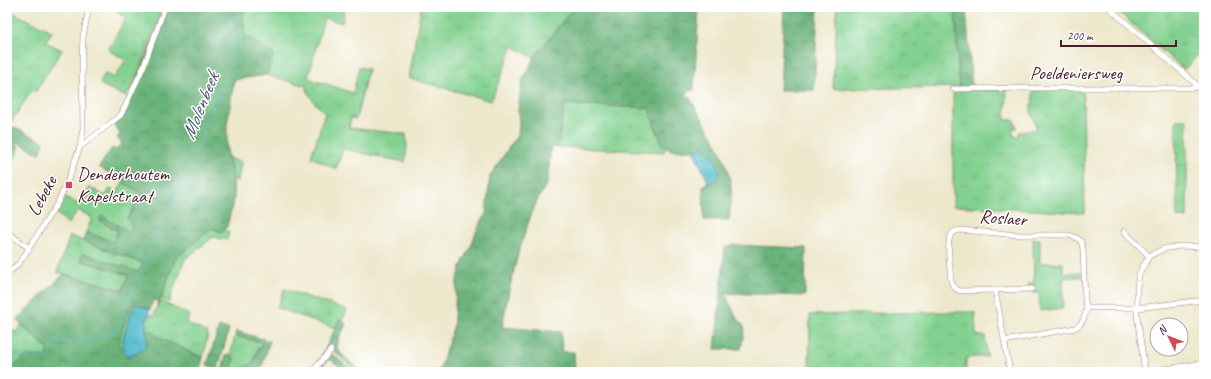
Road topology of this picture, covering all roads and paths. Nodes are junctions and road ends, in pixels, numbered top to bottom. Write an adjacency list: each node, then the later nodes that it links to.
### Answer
1 (89, 7): 7 (street, Lebeke)
2 (165, 7): 7 (street)
3 (1108, 7): 4 (street)
4 (1199, 86): 5 (street, Poeldeniersweg); 6 (street)
5 (953, 89)
6 (1204, 91)
7 (80, 147): 11 (street, Lebeke)
8 (1124, 231): 12 (street)
9 (7, 232): 11 (street)
10 (1204, 246): 12 (street)
11 (29, 248): 13 (street, Lebeke)
12 (1149, 256): 18 (street)
13 (7, 274)
14 (1032, 289): 15 (street, Roslaer)
15 (995, 290): 17 (street, Roslaer); 19 (street)
16 (1204, 300): 18 (street)
17 (1087, 308): 18 (street); 19 (street, Roslaer)
18 (1137, 308): 24 (street)
19 (1004, 341): 23 (street)
20 (331, 350): 22 (street)
21 (1204, 363): 24 (street)
22 (312, 372)
23 (1010, 372)
24 (1146, 372)

